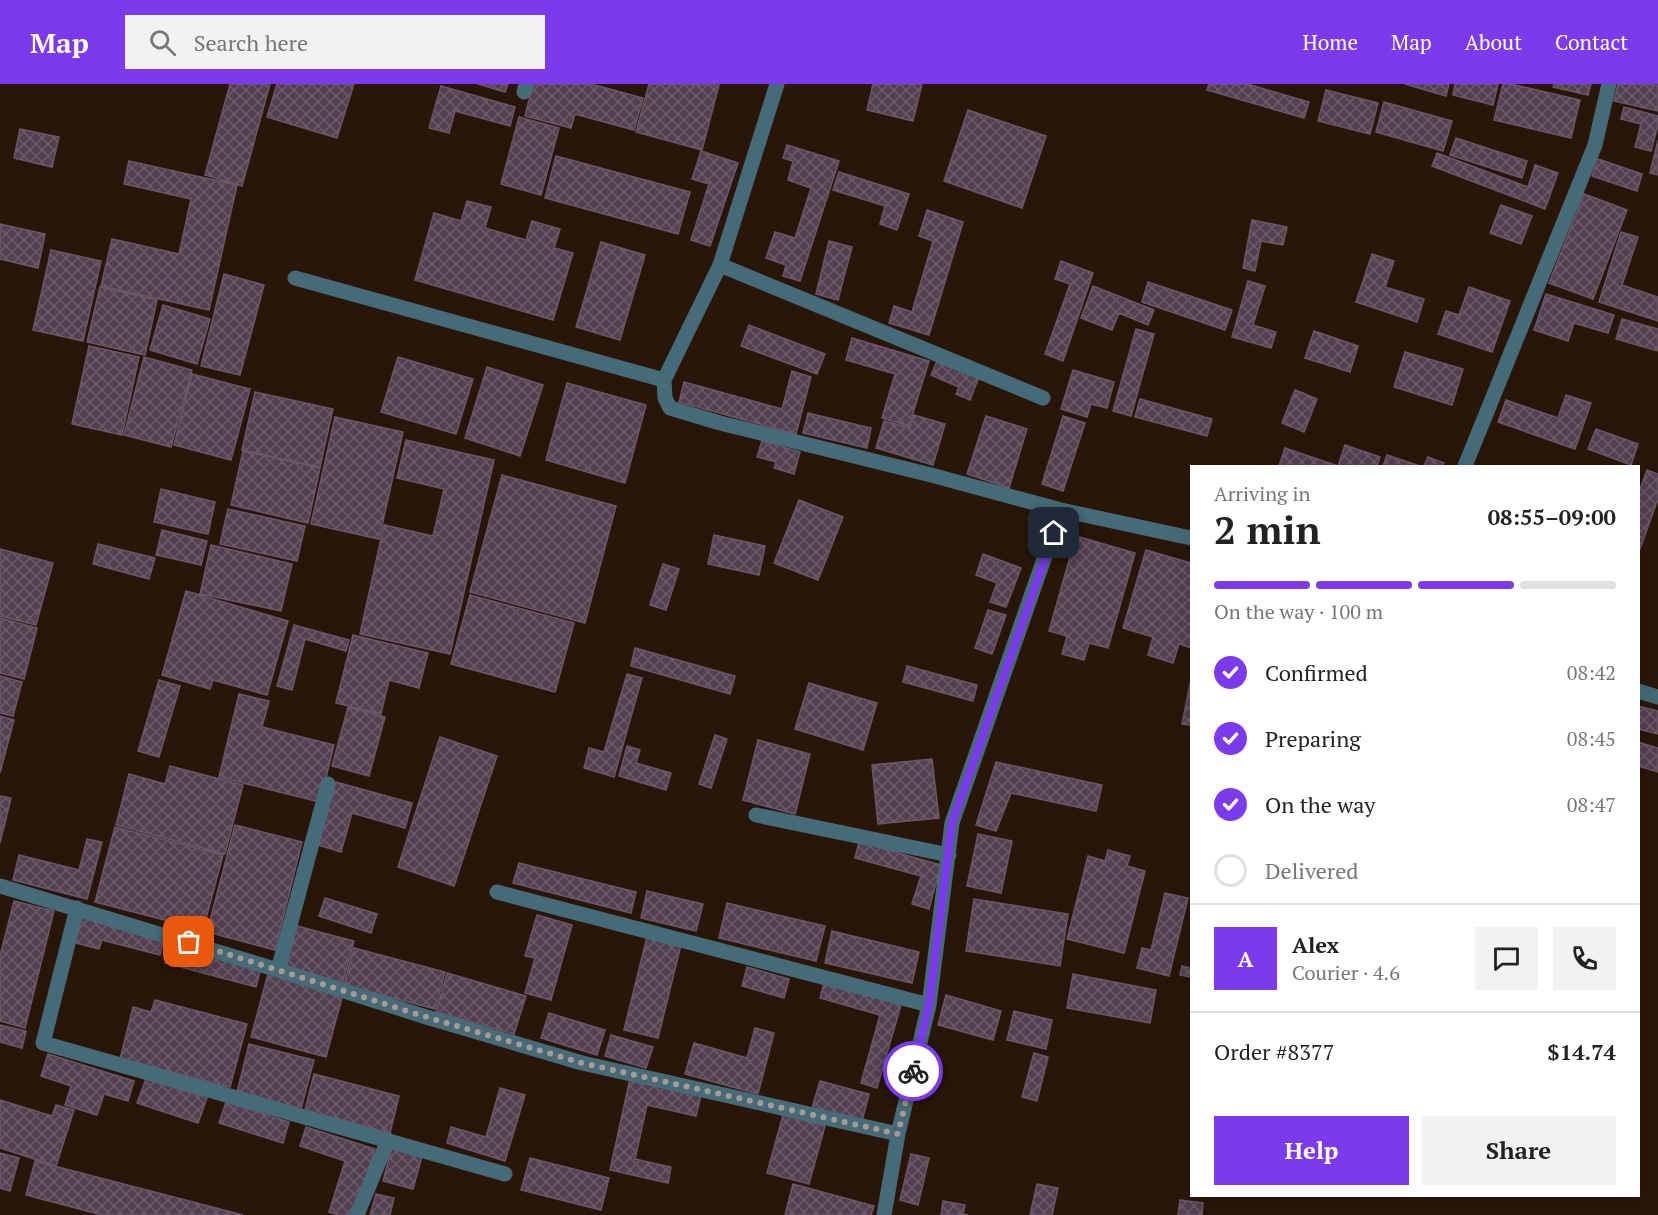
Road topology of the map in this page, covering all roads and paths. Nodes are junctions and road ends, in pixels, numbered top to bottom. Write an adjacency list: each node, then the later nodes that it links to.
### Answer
1 (777, 84): 3 (street)
2 (1609, 84): 7 (street)
3 (720, 265): 5 (street); 6 (street)
4 (294, 278): 5 (street)
5 (664, 380): 8 (street)
6 (1043, 398)
7 (1465, 465)
8 (1061, 510): 9 (street); 14 (street)
9 (1190, 538)
10 (1640, 692): 11 (street)
11 (1658, 698)
12 (328, 784): 18 (street)
13 (756, 815): 14 (street)
14 (949, 855): 19 (street)
15 (0, 886): 17 (street)
16 (497, 892): 19 (street)
17 (77, 908): 18 (street); 21 (street)
18 (278, 970): 20 (street)
19 (929, 1005): 20 (street)
20 (898, 1134): 24 (street)
21 (388, 1140): 22 (street); 23 (street)
22 (505, 1174)
23 (357, 1215)
24 (884, 1215)

